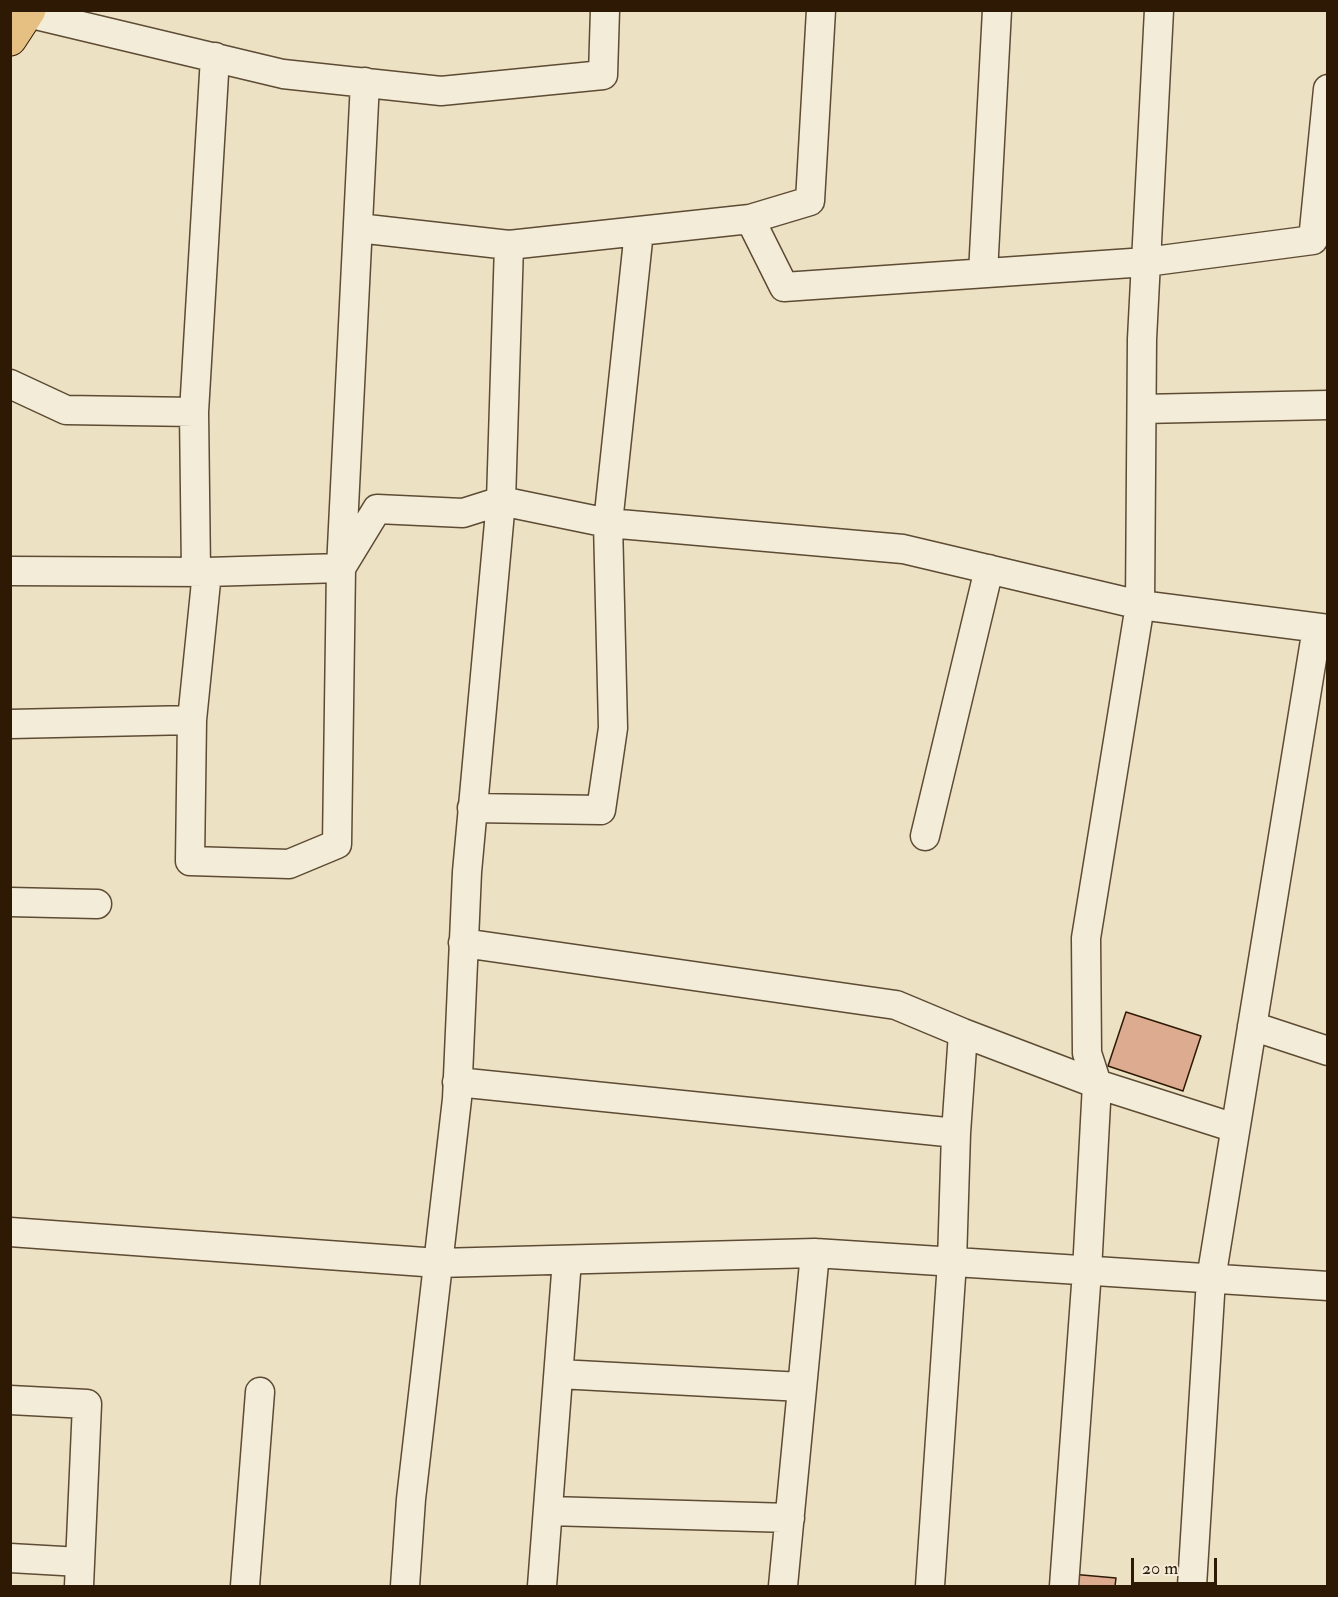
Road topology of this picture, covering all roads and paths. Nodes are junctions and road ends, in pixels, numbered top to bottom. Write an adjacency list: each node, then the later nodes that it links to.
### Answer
1 (605, 10): 7 (street)
2 (821, 10): 9 (street)
3 (997, 10): 14 (street)
4 (1159, 10): 13 (street)
5 (22, 21): 6 (street)
6 (215, 57): 7 (street); 18 (street)
7 (365, 82): 10 (street)
8 (1328, 89): 13 (street)
9 (750, 219): 11 (street); 14 (street)
10 (358, 228): 12 (street); 21 (street)
11 (639, 231): 12 (street); 20 (street)
12 (509, 245): 19 (street)
13 (1146, 262): 14 (street); 17 (street)
14 (983, 273)
15 (10, 384): 18 (street)
16 (1328, 405): 17 (street)
17 (1142, 409): 25 (street)
18 (194, 412): 24 (street)
19 (501, 501): 20 (street); 21 (street); 29 (street)
20 (609, 523): 22 (street); 29 (street)
21 (341, 568): 24 (street); 27 (street)
22 (989, 569): 25 (street); 30 (street)
23 (10, 571): 24 (street)
24 (202, 572): 27 (street)
25 (1140, 604): 26 (street); 38 (street)
26 (1322, 628): 34 (street)
27 (192, 720): 28 (street)
28 (10, 723)
29 (472, 808): 33 (street)
30 (925, 836)
31 (10, 902): 32 (street)
32 (97, 904)
33 (463, 944): 35 (street); 37 (street)
34 (1252, 1026): 36 (street); 39 (street)
35 (963, 1033): 38 (street); 40 (street)
36 (1328, 1051)
37 (457, 1082): 40 (street); 45 (street)
38 (1098, 1084): 39 (street); 46 (street)
39 (1235, 1128): 47 (street)
40 (956, 1133): 44 (street)
41 (10, 1232): 45 (street)
42 (815, 1253): 43 (street); 44 (street); 50 (street)
43 (567, 1260): 45 (street); 49 (street)
44 (952, 1262): 46 (street); 61 (street)
45 (438, 1263): 58 (street)
46 (1087, 1271): 47 (street); 62 (street)
47 (1211, 1279): 48 (street); 63 (street)
48 (1328, 1286)
49 (560, 1374): 50 (street); 53 (street)
50 (801, 1387): 54 (street)
51 (260, 1392): 57 (street)
52 (10, 1400): 56 (street)
53 (549, 1511): 54 (street); 59 (street)
54 (790, 1518): 60 (street)
55 (10, 1558): 56 (street)
56 (79, 1574)
57 (245, 1587)
58 (405, 1587)
59 (542, 1587)
60 (783, 1587)
61 (930, 1587)
62 (1064, 1587)
63 (1192, 1587)

